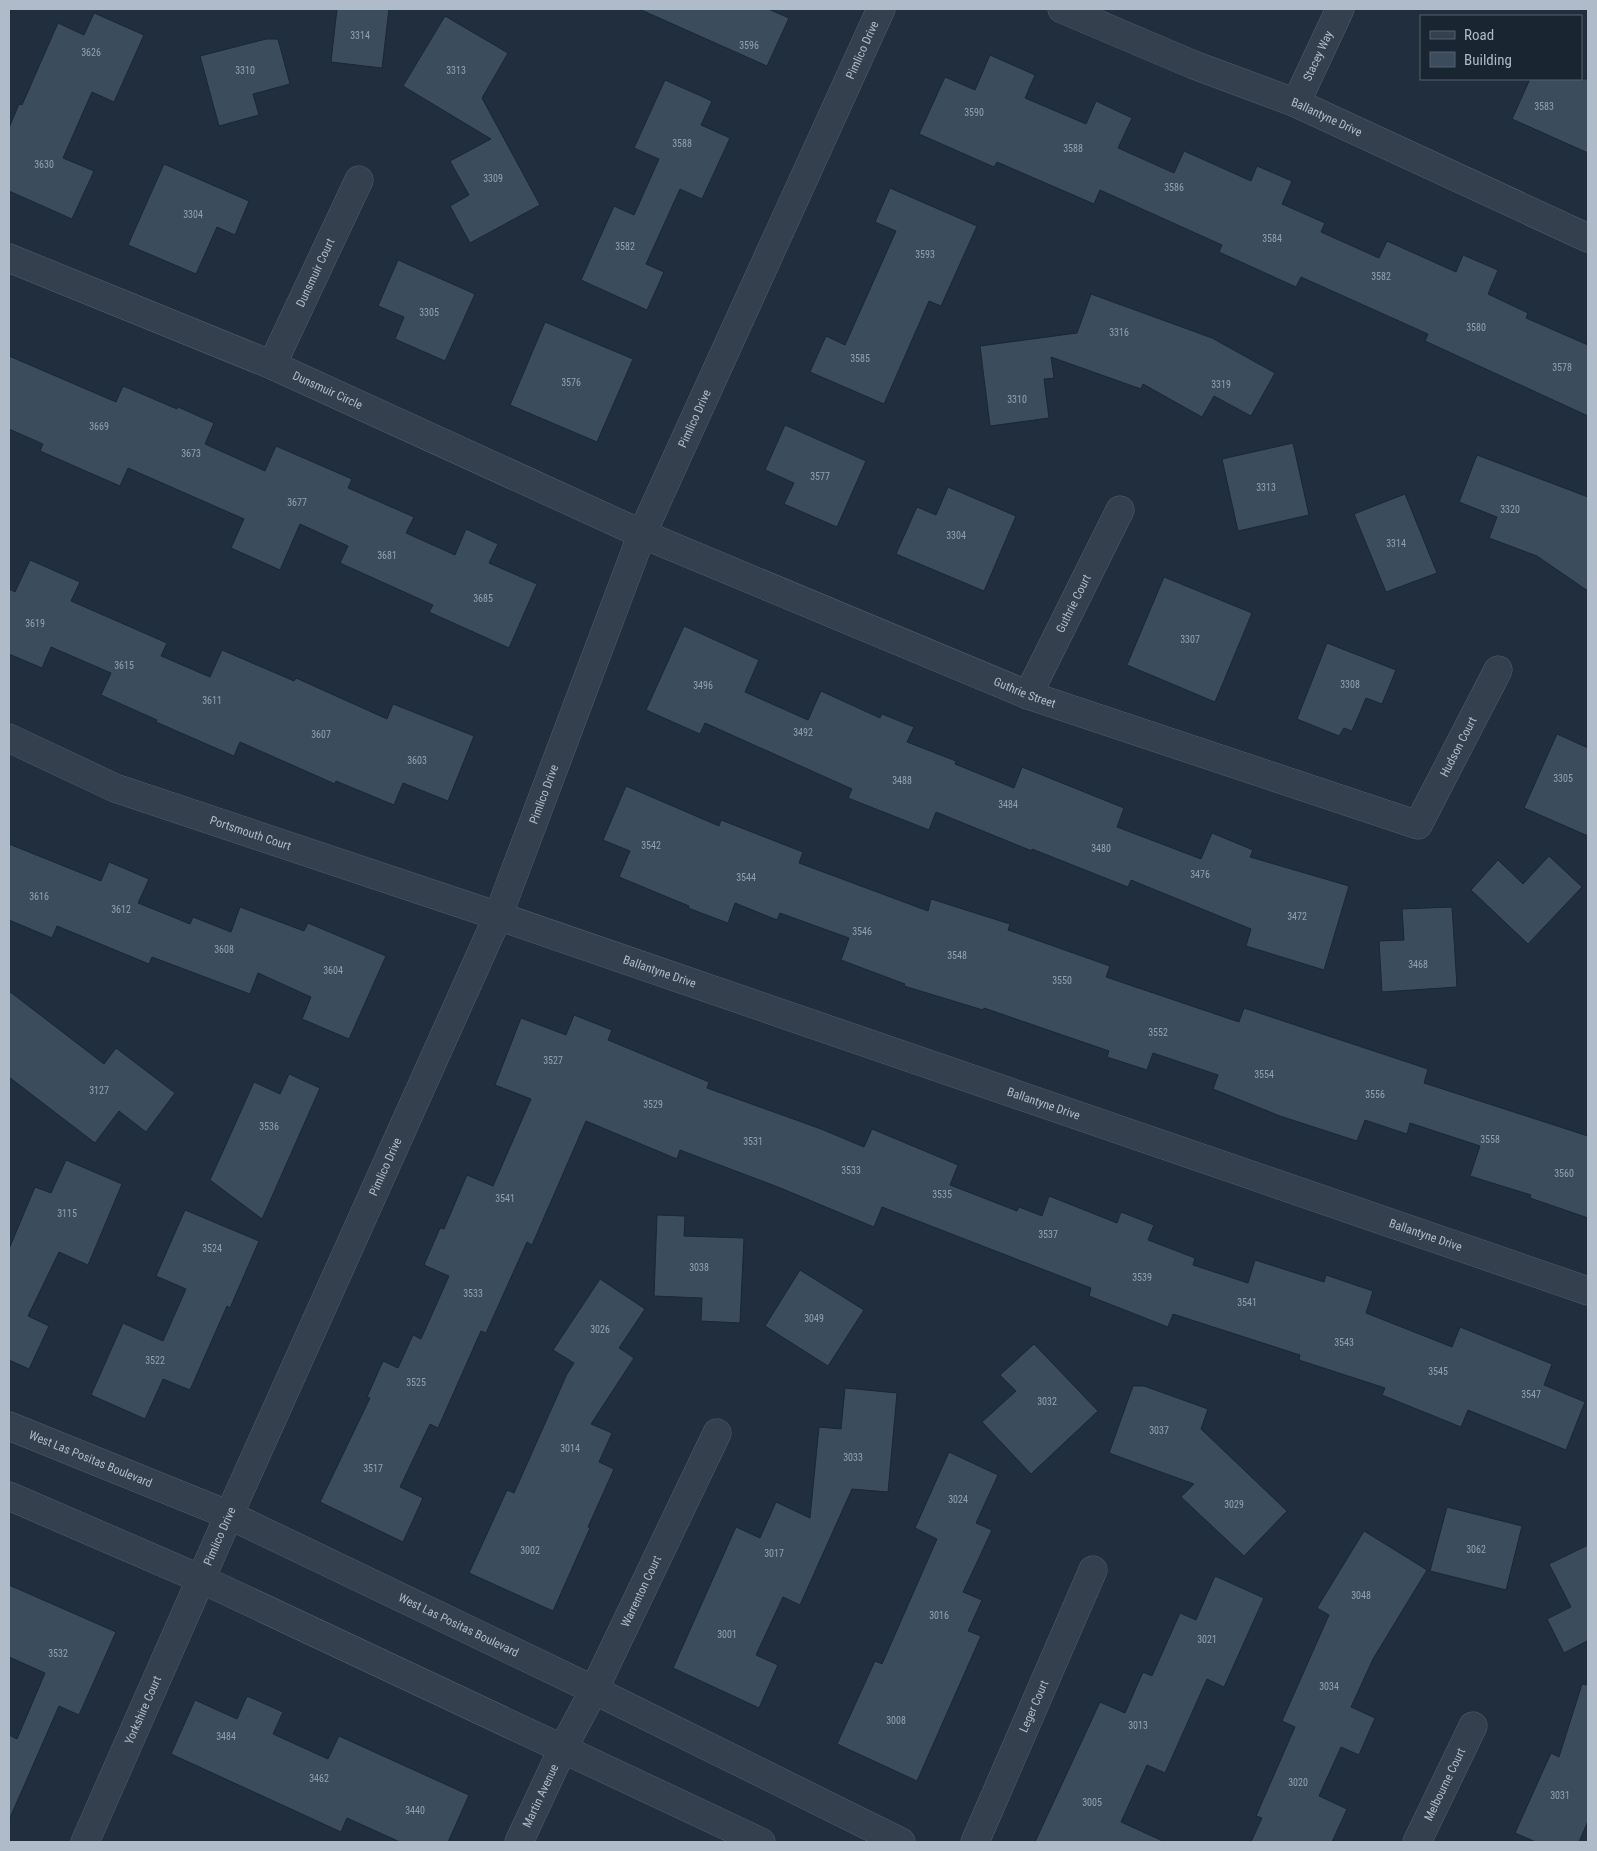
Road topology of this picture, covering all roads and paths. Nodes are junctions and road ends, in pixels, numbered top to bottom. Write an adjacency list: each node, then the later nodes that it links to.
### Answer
1 (881, 9): 10 (street, Pimlico Drive)
2 (1062, 9): 4 (street, Ballantyne Drive)
3 (1340, 9): 4 (street, Stacey Way)
4 (1296, 102): 6 (street, Ballantyne Drive)
5 (359, 180): 8 (street, Dunsmuir Court)
6 (1588, 238)
7 (9, 258): 8 (street, Dunsmuir Circle)
8 (272, 365): 10 (street, Dunsmuir Circle)
9 (1120, 510): 12 (street, Guthrie Court)
10 (642, 534): 12 (street, Guthrie Street); 15 (street, Pimlico Drive)
11 (1498, 670): 14 (street, Hudson Court)
12 (1028, 695): 14 (street, Guthrie Street)
13 (9, 738): 15 (street, Portsmouth Court)
14 (1418, 824)
15 (498, 916): 16 (street, Ballantyne Drive); 20 (street, Pimlico Drive)
16 (1588, 1291)
17 (9, 1426): 20 (street, West Las Positas Boulevard)
18 (717, 1433): 23 (street, Warrenton Court)
19 (9, 1496): 22 (street)
20 (228, 1515): 22 (street, Pimlico Drive); 23 (street, West Las Positas Boulevard)
21 (1093, 1570): 30 (street, Leger Court)
22 (201, 1579): 25 (street); 26 (street, Yorkshire Court)
23 (594, 1690): 25 (street, Warrenton Court); 29 (street, West Las Positas Boulevard)
24 (1472, 1726): 31 (street, Melbourne Court)
25 (562, 1750): 27 (street, Martin Avenue); 28 (street)
26 (85, 1842)
27 (519, 1842)
28 (760, 1842)
29 (901, 1842)
30 (975, 1842)
31 (1417, 1842)

